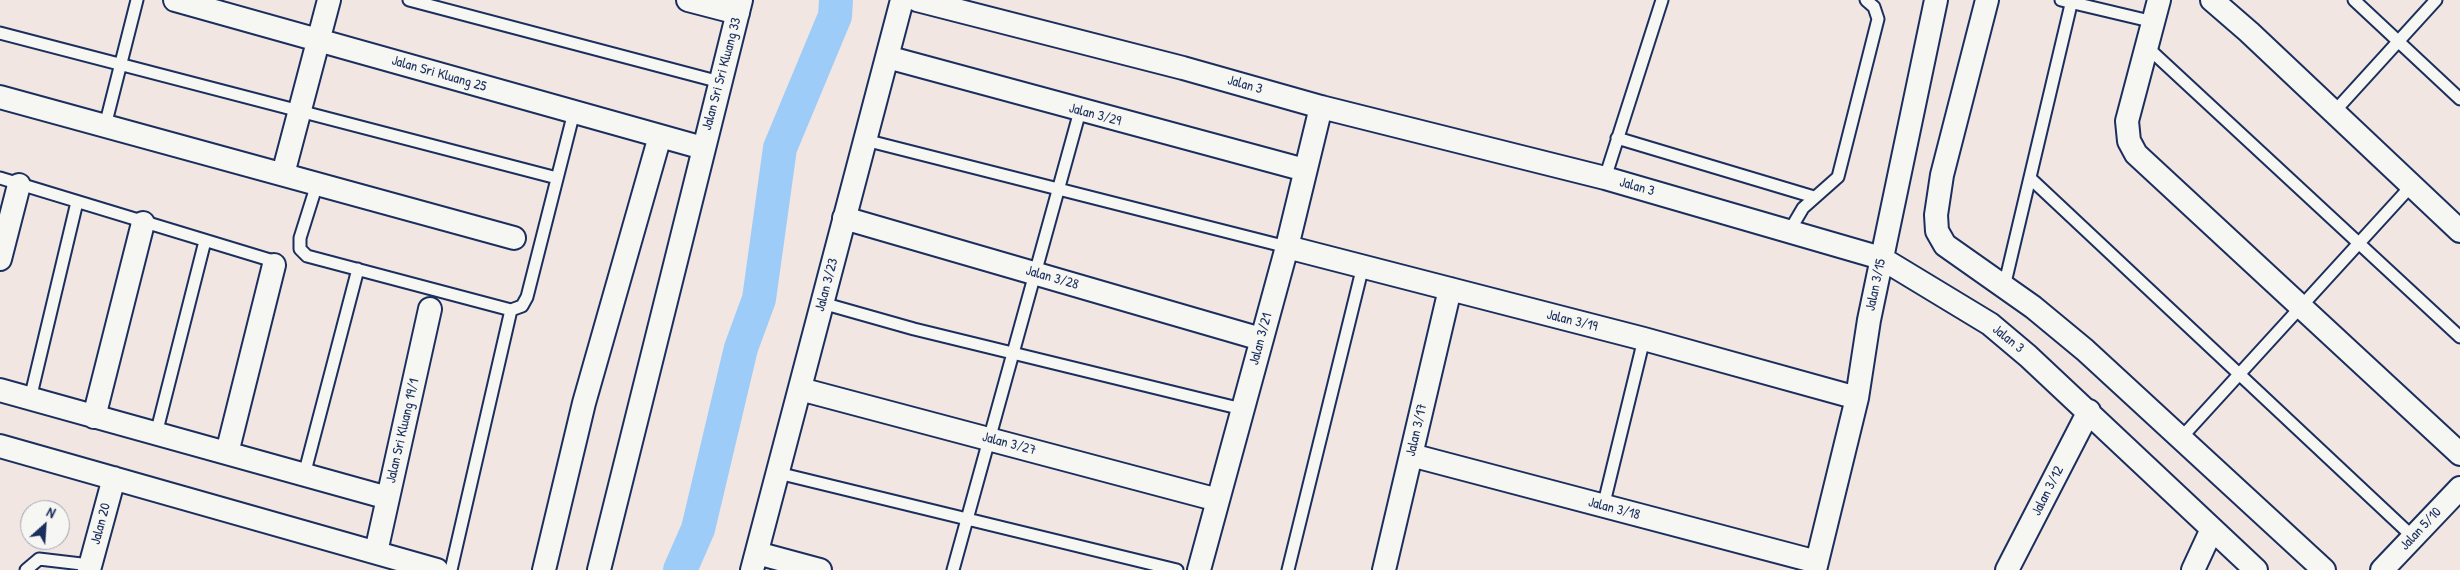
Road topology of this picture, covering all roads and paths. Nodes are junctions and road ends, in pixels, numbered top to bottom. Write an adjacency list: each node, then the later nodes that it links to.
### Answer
1 (137, 0): 24 (lane)
2 (175, 0): 20 (street, Jalan Sri Kluang 25)
3 (329, 0): 20 (street)
4 (409, 0): 25 (lane)
5 (902, 0): 23 (street, Jalan 3/23)
6 (917, 0): 28 (street, Jalan 3)
7 (1662, 0): 35 (lane)
8 (1866, 0): 47 (lane)
9 (1936, 0): 57 (street, Jalan 3/15)
10 (1987, 0): 63 (street)
11 (2159, 0): 18 (street)
12 (2212, 0): 32 (street)
13 (2354, 0): 21 (lane)
14 (2436, 0): 21 (lane)
15 (698, 1): 17 (street)
16 (2068, 1): 18 (lane); 42 (lane)
17 (740, 7): 25 (street, Jalan Sri Sri Kluang 33)
18 (2154, 22): 22 (street)
19 (0, 33): 24 (lane)
20 (318, 40): 29 (street); 31 (street, Jalan Sri Kluang 25)
21 (2399, 42): 27 (lane); 32 (lane)
22 (2147, 47): 55 (lane); 66 (street)
23 (886, 57): 30 (street, Jalan 3/29); 36 (street, Jalan 3/23)
24 (121, 64): 29 (lane); 33 (lane)
25 (720, 82): 37 (street, Jalan Sri Sri Kluang 33)
26 (0, 97): 33 (street)
27 (2460, 99)
28 (1321, 107): 38 (street, Jalan 3/21); 41 (street, Jalan 3)
29 (300, 110): 39 (street); 40 (lane)
30 (1080, 111): 38 (street, Jalan 3/29); 46 (lane)
31 (574, 112): 34 (street, Jalan Sri Kluang 25); 40 (lane)
32 (2334, 112): 45 (street)
33 (105, 126): 39 (street)
34 (660, 136): 37 (street, Jalan Sri Kluang 25); 105 (street)
35 (1617, 138): 41 (lane); 47 (lane)
36 (865, 140): 46 (lane); 49 (street, Jalan 3/23)
37 (703, 148): 106 (street, Jalan Sri Sri Kluang 33)
38 (1305, 170): 56 (street, Jalan 3/21)
39 (283, 174): 44 (street)
40 (558, 178): 68 (lane)
41 (1604, 178): 51 (street, Jalan 3)
42 (2030, 178): 63 (lane); 73 (lane)
43 (10, 181): 48 (lane); 58 (street)
44 (317, 184): 53 (street); 61 (lane)
45 (2412, 185): 52 (street); 55 (lane)
46 (1058, 188): 56 (lane); 62 (lane)
47 (1814, 197): 51 (lane)
48 (77, 202): 50 (lane); 77 (lane)
49 (844, 218): 62 (street, Jalan 3/28); 65 (street, Jalan 3/23)
50 (143, 223): 54 (lane); 80 (street)
51 (1790, 230): 57 (street, Jalan 3)
52 (2460, 230)
53 (514, 238)
54 (205, 241): 59 (lane); 81 (lane)
55 (2360, 242): 66 (lane); 69 (lane)
56 (1287, 247): 60 (street, Jalan 3/19); 70 (street, Jalan 3/21)
57 (1881, 258): 76 (street, Jalan 3/15); 79 (street, Jalan 3)
58 (0, 259)
59 (274, 265): 85 (street)
60 (1363, 266): 64 (street, Jalan 3/19); 111 (lane)
61 (358, 269): 68 (lane); 89 (lane)
62 (1035, 273): 70 (street, Jalan 3/28); 72 (lane)
63 (2004, 287): 82 (street)
64 (1450, 289): 71 (street, Jalan 3/19); 87 (street, Jalan 3/17)
65 (822, 303): 72 (lane); 74 (street, Jalan 3/23)
66 (2301, 307): 73 (lane); 86 (street)
67 (430, 309): 92 (street, Jalan Sri Kluang 19/1)
68 (512, 310): 104 (lane)
69 (2460, 337)
70 (1260, 339): 78 (street, Jalan 3/21)
71 (1644, 339): 76 (street, Jalan 3/19); 94 (lane)
72 (1013, 352): 78 (lane); 83 (lane)
73 (2239, 374): 82 (lane); 97 (lane)
74 (800, 389): 83 (street, Jalan 3/27); 88 (street, Jalan 3/23)
75 (0, 390): 77 (street)
76 (1857, 398): 100 (street, Jalan 3/15)
77 (30, 399): 80 (street)
78 (1242, 409): 93 (street, Jalan 3/21)
79 (2089, 411): 96 (street, Jalan 3); 113 (street, Jalan 3/12)
80 (94, 418): 81 (street)
81 (156, 434): 85 (street)
82 (2182, 438): 116 (street)
83 (989, 439): 93 (street, Jalan 3/27); 95 (lane)
84 (0, 446): 90 (street)
85 (226, 453): 89 (street)
86 (2460, 454)
87 (1411, 455): 94 (street, Jalan 3/18); 112 (street, Jalan 3/17)
88 (778, 473): 95 (lane); 99 (street, Jalan 3/23)
89 (304, 475): 92 (street)
90 (114, 478): 98 (street); 101 (street, Jalan 20)
91 (2460, 488): 97 (street, Jalan 5/10)
92 (388, 498): 98 (street, Jalan Sri Kluang 19/1)
93 (1218, 500): 110 (street, Jalan 3/21)
94 (1603, 507): 100 (street, Jalan 3/18)
95 (967, 519): 108 (lane); 109 (lane)
96 (2212, 529): 114 (street); 115 (street, Jalan 3)
97 (2413, 537): 117 (street, Jalan 5/10)
98 (376, 552): 103 (street)
99 (754, 562): 107 (street)
100 (1816, 566)
101 (89, 567): 102 (lane)
102 (26, 570)
103 (436, 570)
104 (451, 570)
105 (544, 570)
106 (599, 570)
107 (820, 570)
108 (954, 570)
109 (1176, 570)
110 (1200, 570)
111 (1288, 570)
112 (1384, 570)
113 (2007, 570)
114 (2193, 570)
115 (2256, 570)
116 (2324, 570)
117 (2382, 570)

